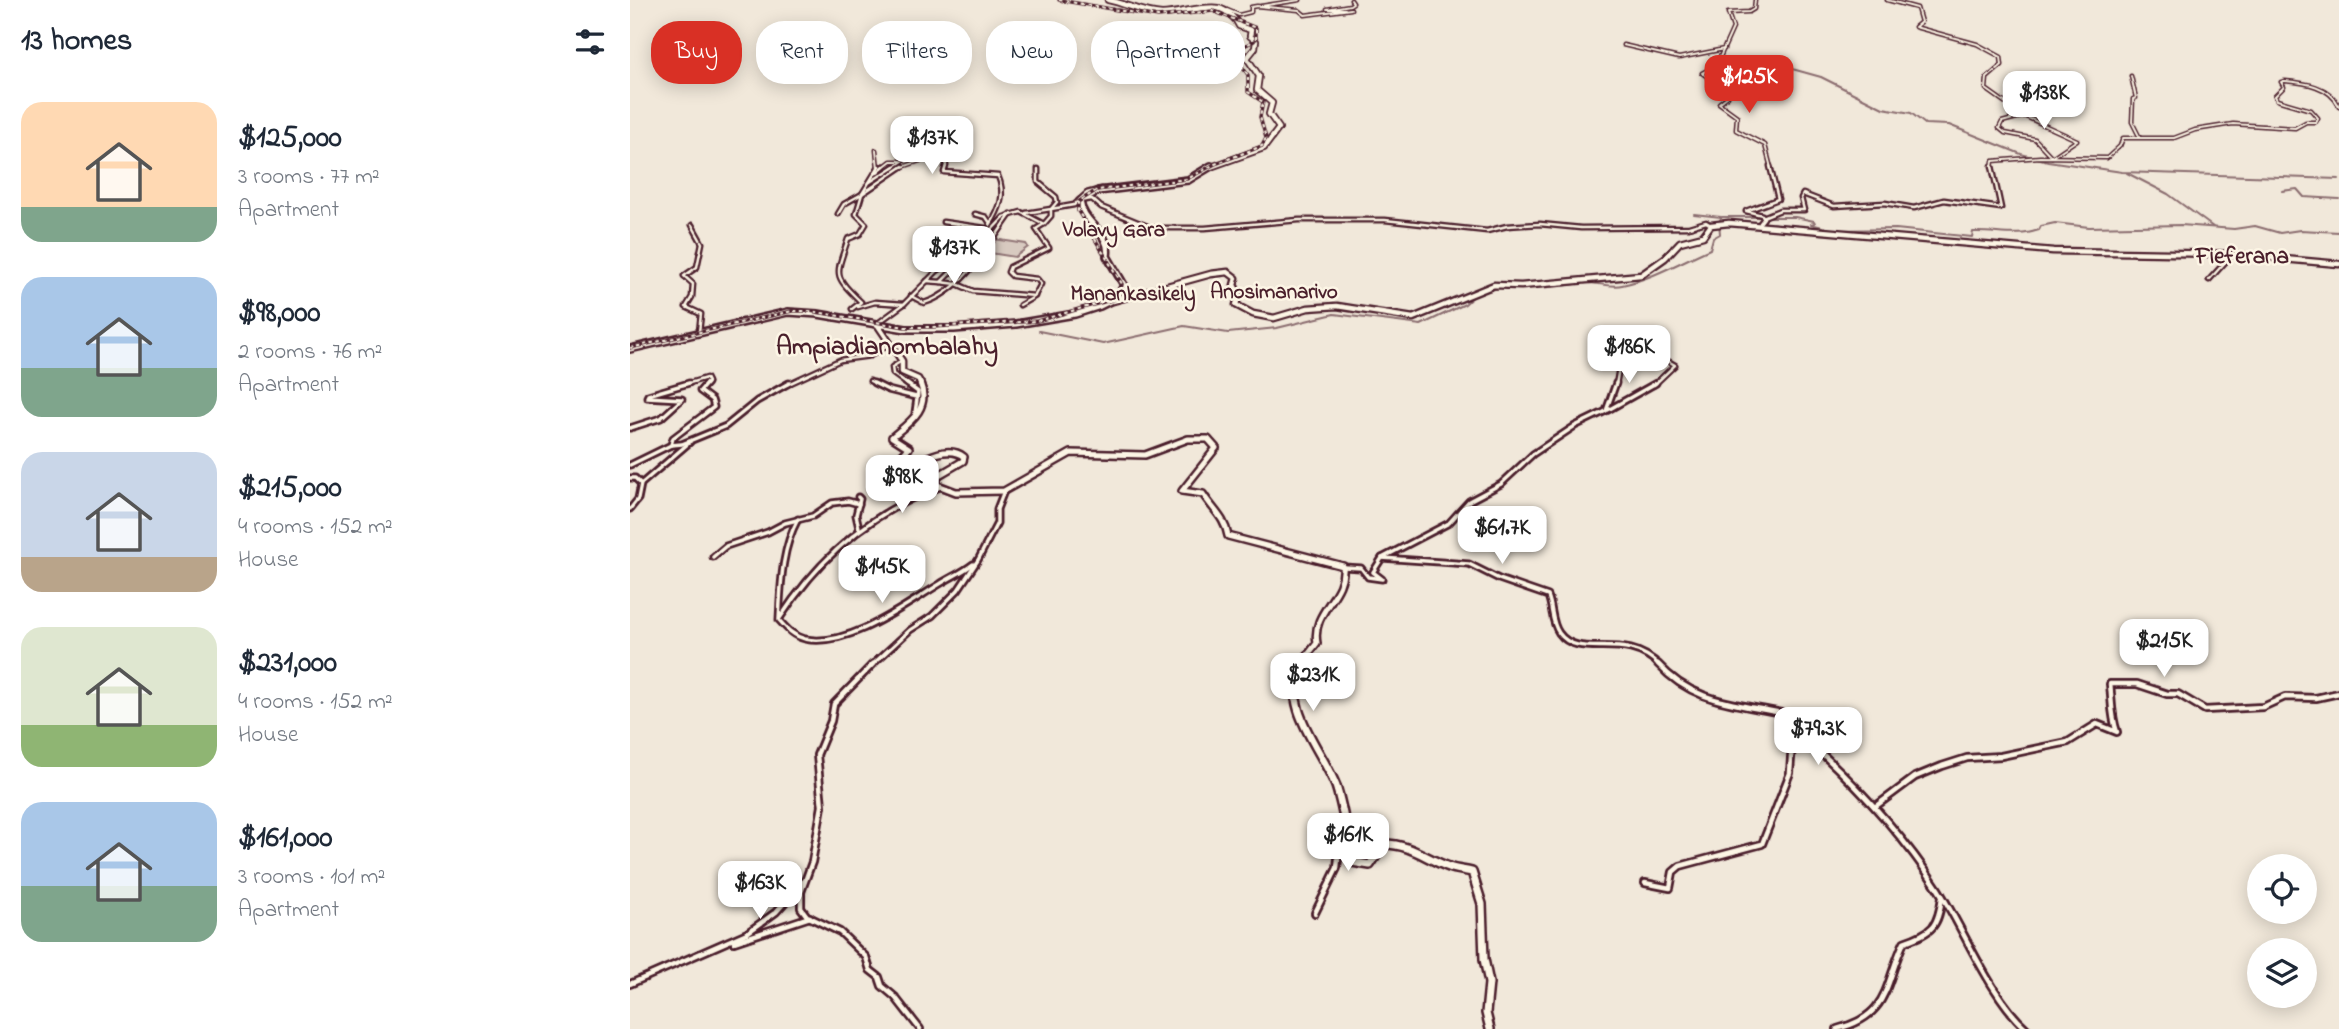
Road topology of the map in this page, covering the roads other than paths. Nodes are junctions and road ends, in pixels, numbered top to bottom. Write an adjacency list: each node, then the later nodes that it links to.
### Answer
1 (1108, 0): 6 (main road)
2 (1300, 0): 7 (street)
3 (1351, 0): 7 (street)
4 (1755, 0): 10 (street)
5 (1886, 0): 13 (street)
6 (1120, 1): 8 (main road)
7 (1259, 7): 8 (street)
8 (1222, 9): 26 (main road)
9 (1623, 45): 10 (street)
10 (1726, 48): 34 (street)
11 (2131, 76): 14 (street)
12 (2339, 106): 14 (street)
13 (2024, 116): 16 (street); 16 (street)
14 (2139, 136): 16 (street)
15 (876, 150): 23 (street)
16 (2052, 157): 34 (street)
17 (903, 161): 18 (street); 19 (street); 20 (street)
18 (910, 162): 21 (street); 39 (street)
19 (886, 168): 20 (street); 23 (street)
20 (892, 168): 21 (street); 24 (street)
21 (899, 169): 25 (street)
22 (1038, 169): 29 (street)
23 (873, 175): 27 (street)
24 (878, 177): 25 (street); 27 (street)
25 (886, 177): 27 (street)
26 (1107, 190): 28 (main road); 29 (street)
27 (863, 192): 33 (street); 55 (street)
28 (1079, 207): 37 (street); 52 (main road)
29 (1051, 209): 30 (street); 36 (street)
30 (1021, 212): 31 (street); 36 (street)
31 (1012, 213): 39 (street); 41 (street)
32 (975, 214): 39 (street)
33 (838, 215)
34 (1762, 220): 37 (street); 42 (street)
35 (943, 222): 39 (street)
36 (1044, 224): 51 (street)
37 (1715, 224): 52 (street)
38 (692, 225): 58 (street)
39 (991, 227): 40 (street)
40 (977, 245): 41 (street); 43 (street)
41 (988, 246): 44 (street)
42 (2230, 254): 45 (street); 47 (street)
43 (968, 255): 44 (street); 46 (street); 48 (street)
44 (981, 256): 49 (street)
45 (2339, 264)
46 (925, 281): 48 (street); 50 (street)
47 (2209, 281)
48 (941, 282): 49 (street)
49 (954, 283): 50 (street); 51 (street)
50 (911, 296): 53 (street)
51 (1035, 296): 54 (street)
52 (1110, 302): 57 (main road)
53 (904, 304): 55 (street); 57 (street)
54 (1020, 305)
55 (852, 309): 56 (street)
56 (842, 318): 57 (main road); 58 (main road)
57 (877, 324): 59 (street)
58 (699, 332): 60 (main road)
59 (888, 345): 63 (street); 69 (street)
60 (630, 349)
61 (1630, 350): 66 (street)
62 (1659, 356): 66 (street)
63 (902, 361): 65 (street); 67 (street)
64 (870, 381): 65 (street)
65 (917, 399): 67 (street)
66 (1606, 411): 82 (street)
67 (903, 427): 74 (street)
68 (630, 428): 70 (street)
69 (692, 440): 70 (street); 73 (street)
70 (671, 445): 71 (street)
71 (630, 464)
72 (630, 478): 73 (street)
73 (641, 484): 78 (street)
74 (940, 487): 75 (street); 80 (street)
75 (1004, 491): 83 (street); 84 (street)
76 (858, 496): 77 (street)
77 (859, 504): 79 (street); 80 (street)
78 (630, 509)
79 (798, 520): 81 (street); 85 (street)
80 (858, 530): 85 (street)
81 (713, 557)
82 (1382, 558): 84 (street); 87 (street)
83 (978, 561): 85 (street); 90 (street)
84 (1345, 570): 89 (street)
85 (779, 620)
86 (2339, 693): 88 (street)
87 (1793, 727): 88 (street); 91 (street)
88 (1876, 808): 92 (street)
89 (1343, 819): 93 (street); 98 (street)
90 (804, 880): 94 (street); 95 (street)
91 (1645, 883)
92 (1942, 897): 99 (street); 100 (street)
93 (1315, 913)
94 (812, 916): 95 (street); 97 (street)
95 (717, 948): 96 (street)
96 (630, 984)
97 (920, 1029)
98 (1490, 1029)
99 (1837, 1029)
100 (2027, 1029)

